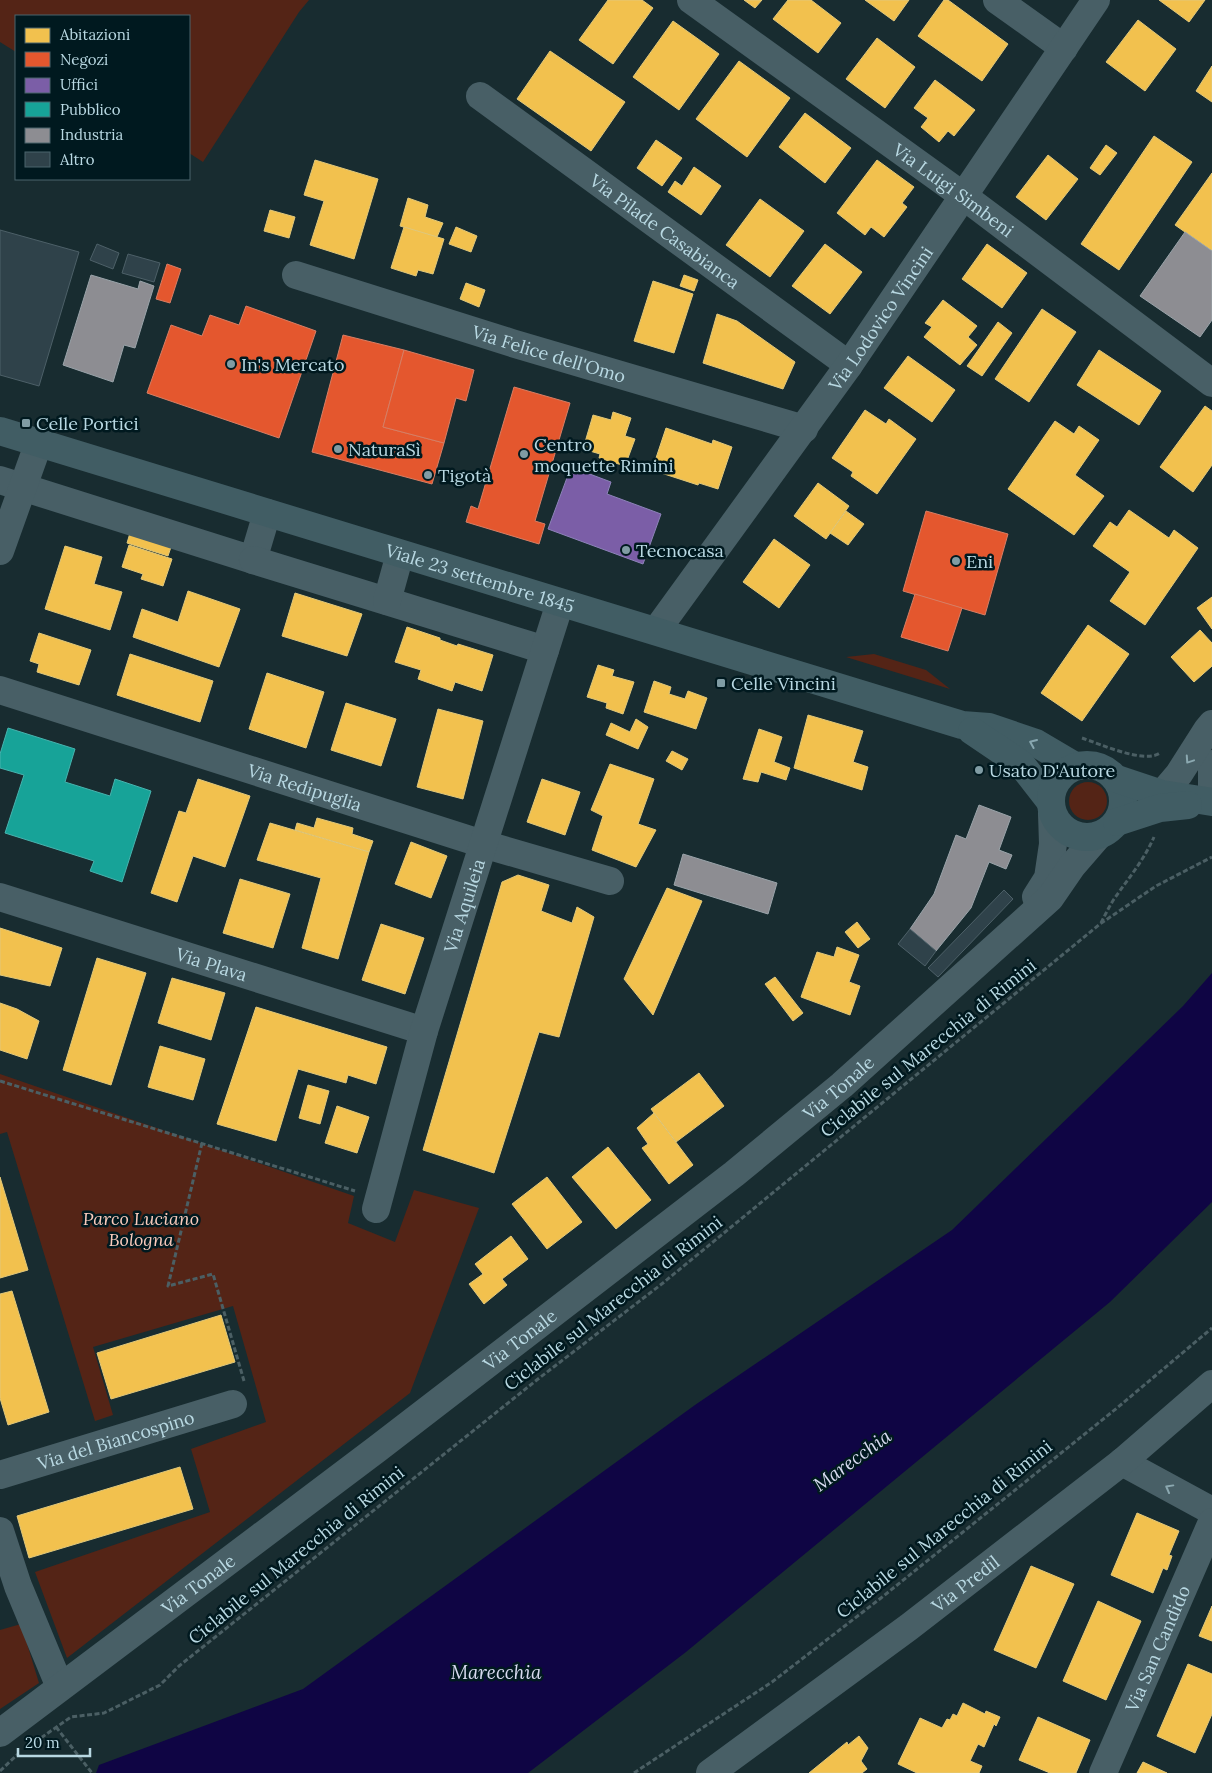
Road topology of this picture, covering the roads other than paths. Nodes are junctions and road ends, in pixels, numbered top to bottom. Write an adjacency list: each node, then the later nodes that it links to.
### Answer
1 (691, 0): 6 (street, Via Luigi Simbeni)
2 (998, 0): 4 (street)
3 (1096, 0): 4 (street, Via Lodovico Vincini)
4 (1064, 48): 6 (street, Via Lodovico Vincini)
5 (480, 96): 8 (street, Via Pilade Casabianca)
6 (962, 195): 8 (street, Via Lodovico Vincini); 9 (street, Via Luigi Simbeni)
7 (296, 275): 10 (street, Via Felice dell'Omo)
8 (849, 365): 10 (street, Via Lodovico Vincini)
9 (1212, 383)
10 (804, 429): 20 (street, Via Lodovico Vincini)
11 (0, 431): 12 (main road, Viale 23 settembre 1845)
12 (38, 442): 13 (street); 14 (main road, Viale 23 settembre 1845)
13 (11, 484): 15 (street); 17 (street)
14 (267, 513): 16 (main road, Viale 23 settembre 1845); 17 (street)
15 (0, 551)
16 (400, 554): 18 (street); 19 (main road, Viale 23 settembre 1845)
17 (253, 560): 18 (street)
18 (387, 601): 21 (street)
19 (560, 603): 20 (main road, Viale 23 settembre 1845); 21 (street, Via Aquileia)
20 (656, 631): 24 (main road, Viale 23 settembre 1845)
21 (545, 650): 34 (street, Via Aquileia)
22 (0, 690): 34 (street, Via Redipuglia)
23 (1212, 724): 29 (street, one-way to 29)
24 (962, 725): 26 (main road, Viale 23 settembre 1845, one-way to 24); 31 (main road, Viale 23 settembre 1845)
25 (1212, 764): 28 (street)
26 (1075, 766): 27 (main road, Viale 23 settembre 1845); 31 (main road)
27 (1116, 779): 29 (main road, Viale 23 settembre 1845); 33 (main road)
28 (1212, 789)
29 (1162, 794): 30 (main road, Viale 23 settembre 1845)
30 (1212, 802)
31 (1051, 807): 33 (main road, Viale 23 settembre 1845); 37 (street, Via Tonale)
32 (1212, 807): 33 (main road, Viale 23 settembre 1845)
33 (1108, 829): 37 (street, Via Tonale)
34 (483, 844): 35 (street, Via Redipuglia); 38 (street, Via Aquileia)
35 (610, 881)
36 (0, 896): 38 (street, Via Plava)
37 (1023, 923): 48 (street, Via Tonale)
38 (424, 1032): 39 (street, Via Aquileia)
39 (377, 1204)
40 (1212, 1384): 42 (street, Via Predil)
41 (233, 1404): 43 (street, Via del Biancospino)
42 (1122, 1462): 44 (street, one-way to 42); 50 (street, Via Predil)
43 (0, 1475)
44 (1212, 1511)
45 (1212, 1522): 51 (street, Via San Candido)
46 (0, 1530): 47 (street)
47 (9, 1589): 48 (street)
48 (60, 1687): 49 (street, Via Tonale)
49 (0, 1732)
50 (710, 1773)
51 (1103, 1773)

